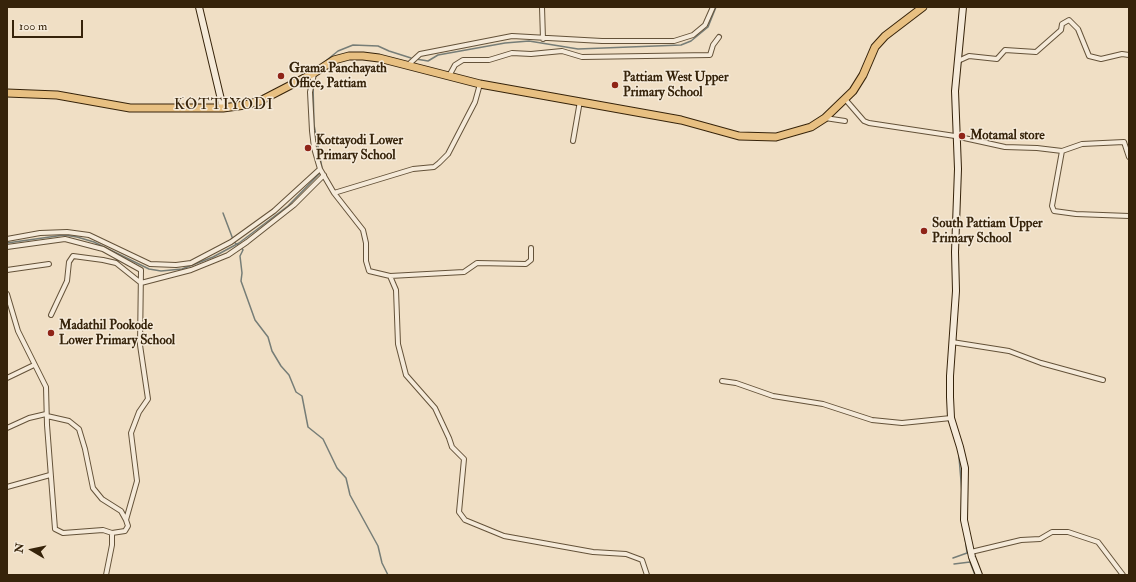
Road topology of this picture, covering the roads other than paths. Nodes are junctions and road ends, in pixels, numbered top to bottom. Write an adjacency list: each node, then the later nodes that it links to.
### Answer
1 (199, 7): 17 (main road)
2 (542, 7): 7 (street)
3 (713, 7): 7 (street)
4 (923, 7): 15 (main road)
5 (963, 7): 9 (main road)
6 (719, 37): 12 (street)
7 (543, 39): 10 (street)
8 (1129, 55): 9 (street)
9 (957, 62): 20 (main road)
10 (408, 65): 11 (main road); 12 (main road)
11 (314, 73): 17 (main road); 24 (street)
12 (449, 76): 13 (main road)
13 (480, 84): 16 (main road); 26 (street)
14 (7, 93): 17 (main road)
15 (845, 99): 18 (main road); 20 (street)
16 (580, 101): 18 (main road); 21 (street)
17 (223, 108)
18 (825, 118): 19 (street)
19 (845, 122)
20 (956, 136): 22 (street); 37 (main road)
21 (573, 141)
22 (1062, 151): 23 (street); 27 (street)
23 (1129, 157)
24 (320, 169): 25 (street); 28 (street)
25 (324, 175): 26 (street); 34 (street)
26 (334, 193): 33 (street)
27 (1129, 216)
28 (7, 240)
29 (7, 247): 34 (street)
30 (531, 248): 33 (street)
31 (49, 264): 32 (street)
32 (7, 270)
33 (390, 276): 51 (street)
34 (141, 283): 36 (street); 47 (street)
35 (7, 294): 38 (street)
36 (51, 315)
37 (952, 342): 40 (street); 43 (main road)
38 (34, 365): 39 (street); 42 (street)
39 (7, 378)
40 (1103, 380)
41 (722, 381): 43 (street)
42 (46, 415): 44 (street); 45 (street); 47 (street)
43 (951, 418): 49 (main road)
44 (7, 428)
45 (50, 475): 46 (street); 48 (street)
46 (7, 487)
47 (126, 520): 48 (street)
48 (112, 533): 50 (street)
49 (971, 552): 52 (main road); 53 (street)
50 (106, 575)
51 (646, 575)
52 (979, 575)
53 (1123, 575)

